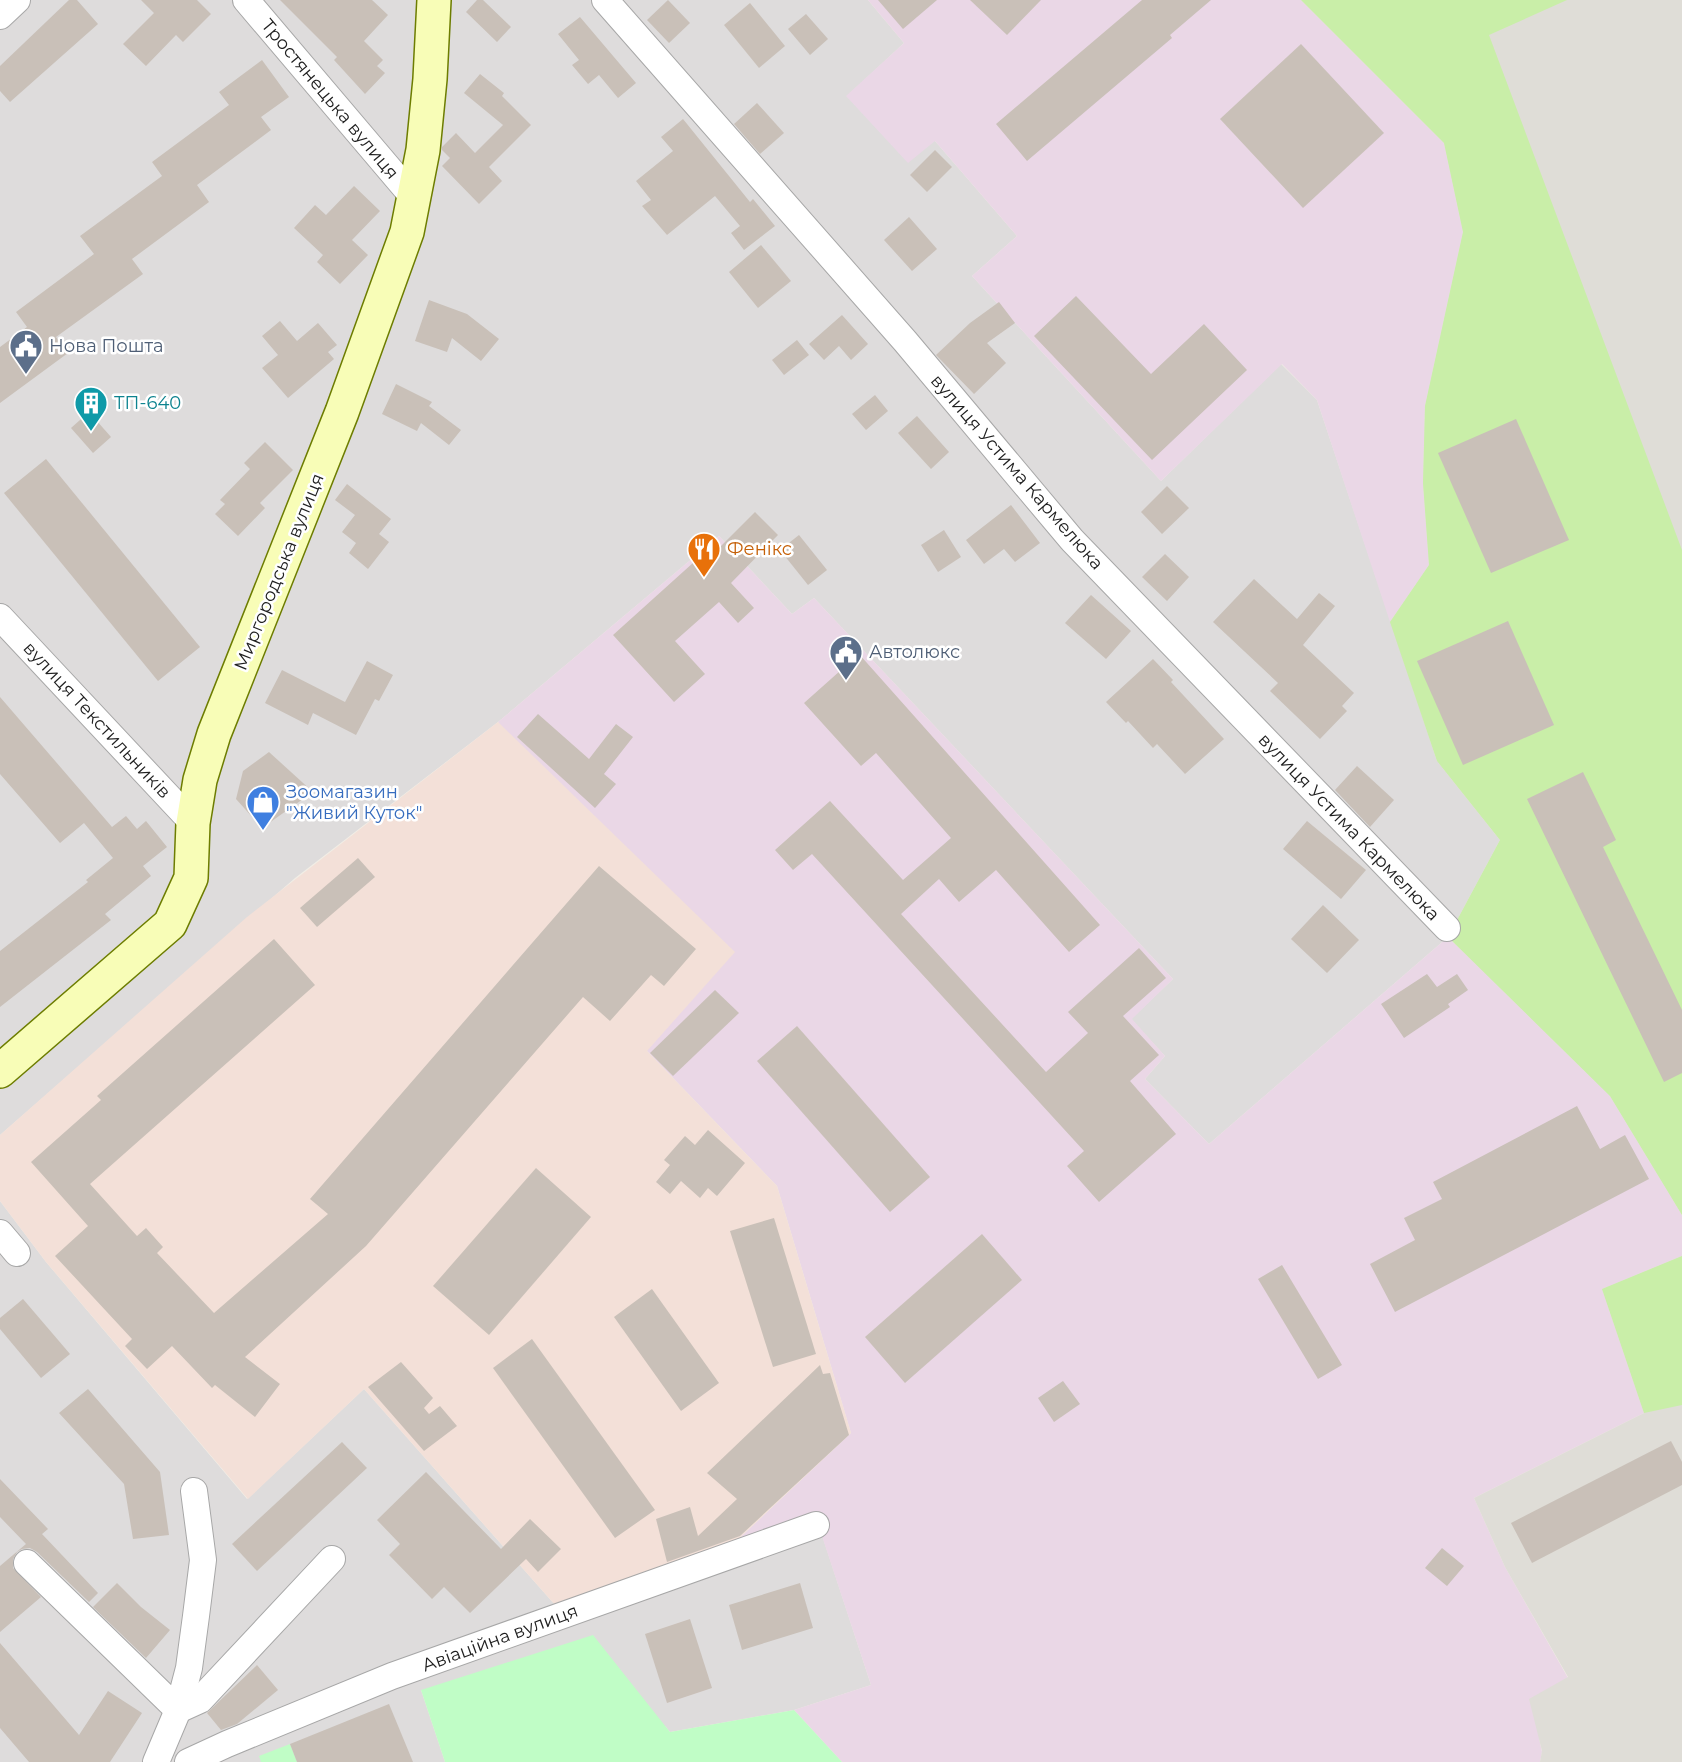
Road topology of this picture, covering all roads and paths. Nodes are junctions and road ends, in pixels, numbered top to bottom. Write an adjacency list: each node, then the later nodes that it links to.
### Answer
1 (17, 0): 5 (street)
2 (246, 0): 6 (street, Тростянецька вулиця)
3 (434, 0): 6 (main road, Миргородська вулиця)
4 (605, 0): 9 (street, вулиця Устима Кармелюка)
5 (0, 16)
6 (414, 198): 8 (main road, Миргородська вулиця)
7 (0, 617): 8 (street, вулиця Текстильників)
8 (193, 824): 10 (main road, Миргородська вулиця)
9 (1447, 927)
10 (0, 1071)
11 (0, 1233): 12 (street)
12 (17, 1253)
13 (194, 1491): 17 (street)
14 (816, 1525): 19 (street, Авіаційна вулиця)
15 (332, 1559): 17 (street)
16 (27, 1563): 17 (street)
17 (178, 1710): 18 (street)
18 (156, 1762)
19 (188, 1762)

